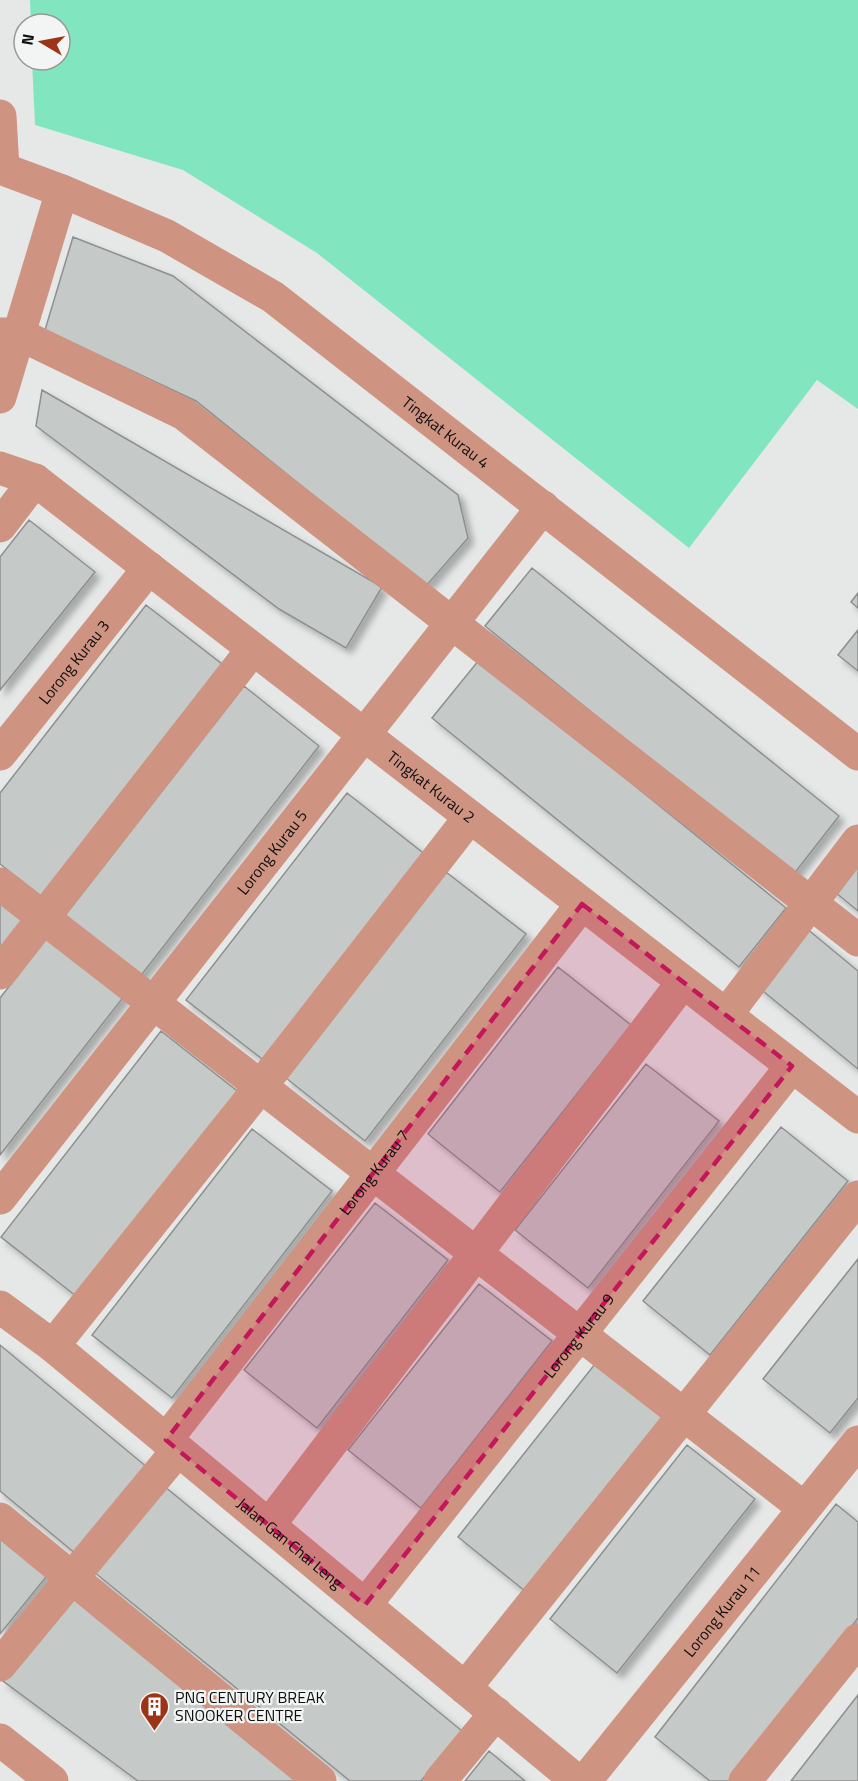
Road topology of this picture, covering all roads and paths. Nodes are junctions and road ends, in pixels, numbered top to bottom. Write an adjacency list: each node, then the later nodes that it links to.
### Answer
1 (0, 116): 2 (street)
2 (1, 168): 3 (street, Tingkat Kurau 4)
3 (62, 191): 4 (street); 8 (street, Tingkat Kurau 4)
4 (9, 334): 5 (street); 11 (street)
5 (0, 396)
6 (0, 468): 7 (street, Tingkat Kurau 2)
7 (35, 480): 9 (street); 10 (street, Tingkat Kurau 2)
8 (543, 507): 11 (street, Lorong Kurau 5); 14 (street, Tingkat Kurau 4)
9 (0, 526)
10 (149, 568): 12 (street, Tingkat Kurau 2); 15 (street, Lorong Kurau 3)
11 (453, 623): 13 (street, Lorong Kurau 5); 19 (street)
12 (253, 649): 13 (street, Tingkat Kurau 2); 21 (street)
13 (365, 735): 16 (street, Tingkat Kurau 2); 25 (street, Lorong Kurau 5)
14 (856, 747)
15 (0, 754)
16 (470, 817): 20 (street, Tingkat Kurau 2); 28 (street)
17 (858, 841): 19 (street)
18 (0, 884): 21 (street)
19 (812, 903): 22 (street); 26 (street)
20 (582, 904): 24 (street, Tingkat Kurau 2); 30 (street, Lorong Kurau 7)
21 (44, 918): 23 (street); 25 (street)
22 (858, 940)
23 (0, 973)
24 (682, 982): 26 (street, Tingkat Kurau 2); 33 (street)
25 (153, 1003): 28 (street); 32 (street, Lorong Kurau 5)
26 (726, 1015): 27 (street, Tingkat Kurau 2)
27 (792, 1066): 29 (street, Tingkat Kurau 2); 35 (street, Lorong Kurau 9)
28 (261, 1086): 30 (street); 36 (street)
29 (858, 1117)
30 (374, 1174): 33 (street); 38 (street, Lorong Kurau 7)
31 (858, 1197): 37 (street)
32 (0, 1198)
33 (476, 1253): 35 (street); 42 (street)
34 (0, 1307): 36 (street, Jalan Gan Chai Leng)
35 (580, 1334): 37 (street); 44 (street, Lorong Kurau 9)
36 (53, 1347): 38 (street, Jalan Gan Chai Leng)
37 (684, 1414): 40 (street); 47 (street)
38 (172, 1445): 42 (street, Jalan Gan Chai Leng); 43 (street, Lorong Kurau 7)
39 (854, 1455): 40 (street, Lorong Kurau 11)
40 (804, 1509): 54 (street, Lorong Kurau 11)
41 (0, 1519): 43 (street)
42 (269, 1525): 44 (street, Jalan Gan Chai Leng)
43 (72, 1578): 46 (street, Lorong Kurau 7); 51 (street)
44 (365, 1605): 47 (street, Jalan Gan Chai Leng)
45 (858, 1640): 55 (street)
46 (0, 1665)
47 (465, 1688): 48 (street, Jalan Gan Chai Leng)
48 (496, 1713): 52 (street); 53 (street, Jalan Gan Chai Leng)
49 (0, 1740): 50 (street)
50 (52, 1781)
51 (320, 1781)
52 (440, 1781)
53 (578, 1781)
54 (585, 1781)
55 (745, 1781)

